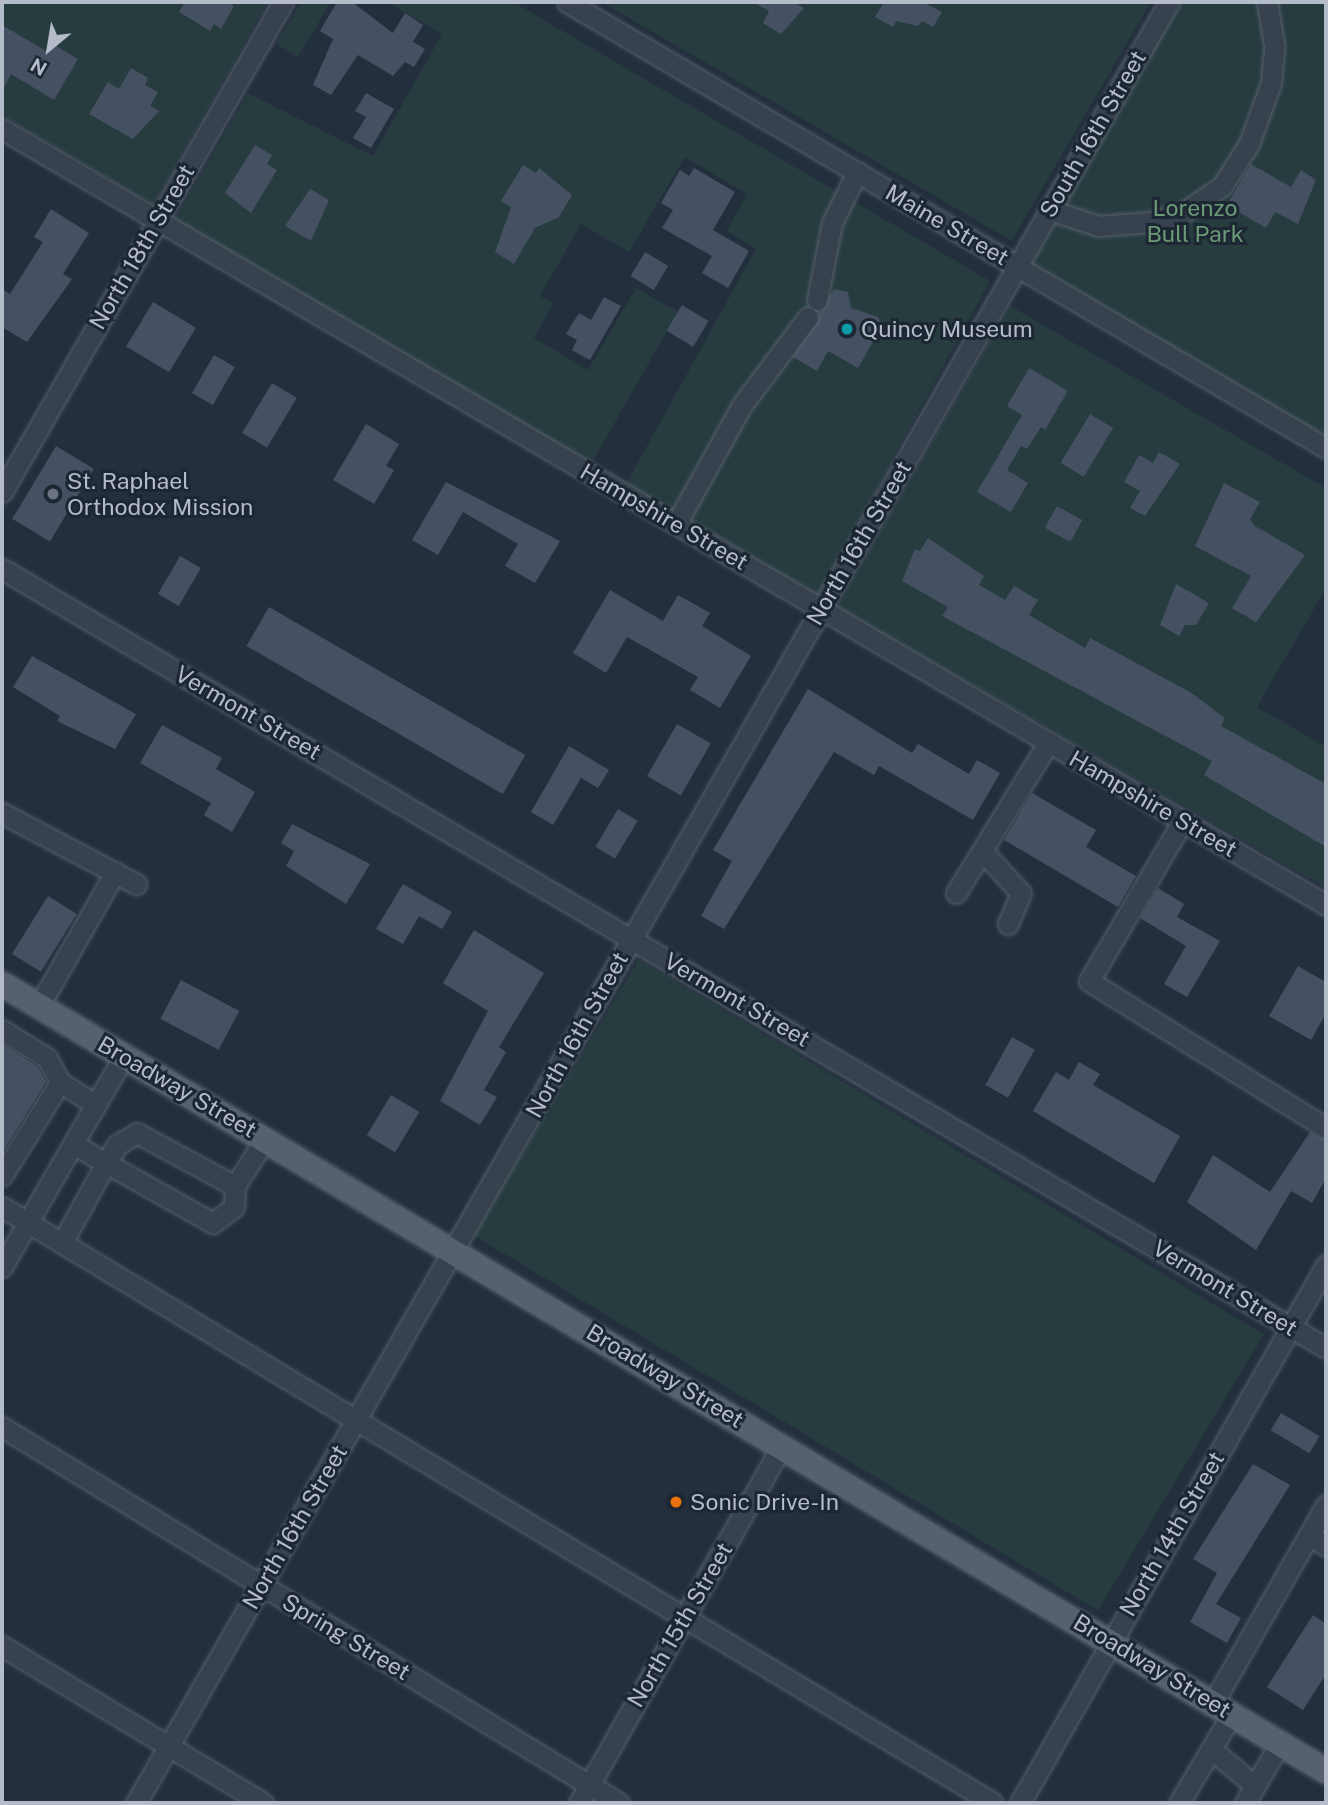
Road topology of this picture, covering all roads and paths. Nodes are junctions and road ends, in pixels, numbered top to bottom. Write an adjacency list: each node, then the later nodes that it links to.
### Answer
1 (283, 2): 8 (street, North 18th Street)
2 (567, 2): 6 (street, Maine Street)
3 (1169, 2): 7 (street, South 16th Street)
4 (1266, 2): 7 (street)
5 (2, 129): 8 (street, Hampshire Street)
6 (857, 172): 9 (street, Maine Street); 12 (street)
7 (1050, 209): 9 (street, South 16th Street)
8 (157, 220): 11 (street, North 18th Street); 12 (street, Hampshire Street)
9 (1018, 266): 10 (street, Maine Street); 14 (street, North 16th Street)
10 (1326, 448)
11 (2, 492)
12 (676, 524): 14 (street, Hampshire Street)
13 (2, 569): 24 (street, Vermont Street)
14 (821, 610): 15 (street, Hampshire Street); 24 (street, North 16th Street)
15 (1048, 743): 17 (street, Hampshire Street); 18 (street)
16 (2, 813): 19 (street)
17 (1182, 822): 22 (street, Hampshire Street); 31 (street)
18 (983, 852): 21 (street); 23 (street)
19 (115, 872): 20 (street); 26 (street)
20 (136, 884)
21 (956, 893)
22 (1326, 905)
23 (1008, 924)
24 (631, 938): 40 (street, North 16th Street); 43 (street, Vermont Street)
25 (3, 982): 26 (main road, Broadway Street)
26 (39, 1006): 28 (main road, Broadway Street)
27 (2, 1030): 29 (street)
28 (124, 1056): 30 (street); 32 (main road, Broadway Street)
29 (60, 1082): 30 (street); 35 (street)
30 (96, 1105): 33 (street)
31 (1326, 1128)
32 (265, 1139): 36 (street); 40 (main road, Broadway Street)
33 (73, 1144): 34 (street); 38 (street)
34 (106, 1164): 36 (street); 36 (street); 39 (street)
35 (2, 1176)
36 (235, 1186)
37 (2, 1207): 38 (street)
38 (27, 1223): 39 (street); 42 (street)
39 (62, 1243): 45 (street)
40 (456, 1251): 45 (street, North 16th Street); 47 (main road, Broadway Street)
41 (1326, 1265): 43 (street, North 14th Street)
42 (2, 1268)
43 (1291, 1326): 44 (street, Vermont Street); 53 (street, North 14th Street)
44 (1326, 1348)
45 (356, 1421): 51 (street, North 16th Street); 52 (street)
46 (2, 1427): 51 (street, Spring Street)
47 (782, 1446): 52 (street, North 15th Street); 53 (main road, Broadway Street)
48 (1326, 1505): 49 (street)
49 (1309, 1535): 50 (street); 55 (street)
50 (1326, 1546)
51 (260, 1585): 57 (street, North 16th Street); 60 (street, Spring Street)
52 (685, 1617): 60 (street, North 15th Street); 66 (street)
53 (1112, 1642): 55 (main road, Broadway Street); 67 (street, North 14th Street)
54 (2, 1646): 57 (street)
55 (1223, 1709): 56 (main road, Broadway Street); 58 (street)
56 (1280, 1743): 59 (main road, Broadway Street); 61 (street)
57 (168, 1746): 62 (street, North 16th Street); 63 (street)
58 (1211, 1749): 61 (street); 68 (street)
59 (1325, 1767)
60 (589, 1785): 64 (street, North 15th Street); 65 (street, Spring Street)
61 (1250, 1795)
62 (136, 1803)
63 (262, 1803)
64 (579, 1803)
65 (619, 1803)
66 (993, 1803)
67 (1020, 1803)
68 (1180, 1803)

